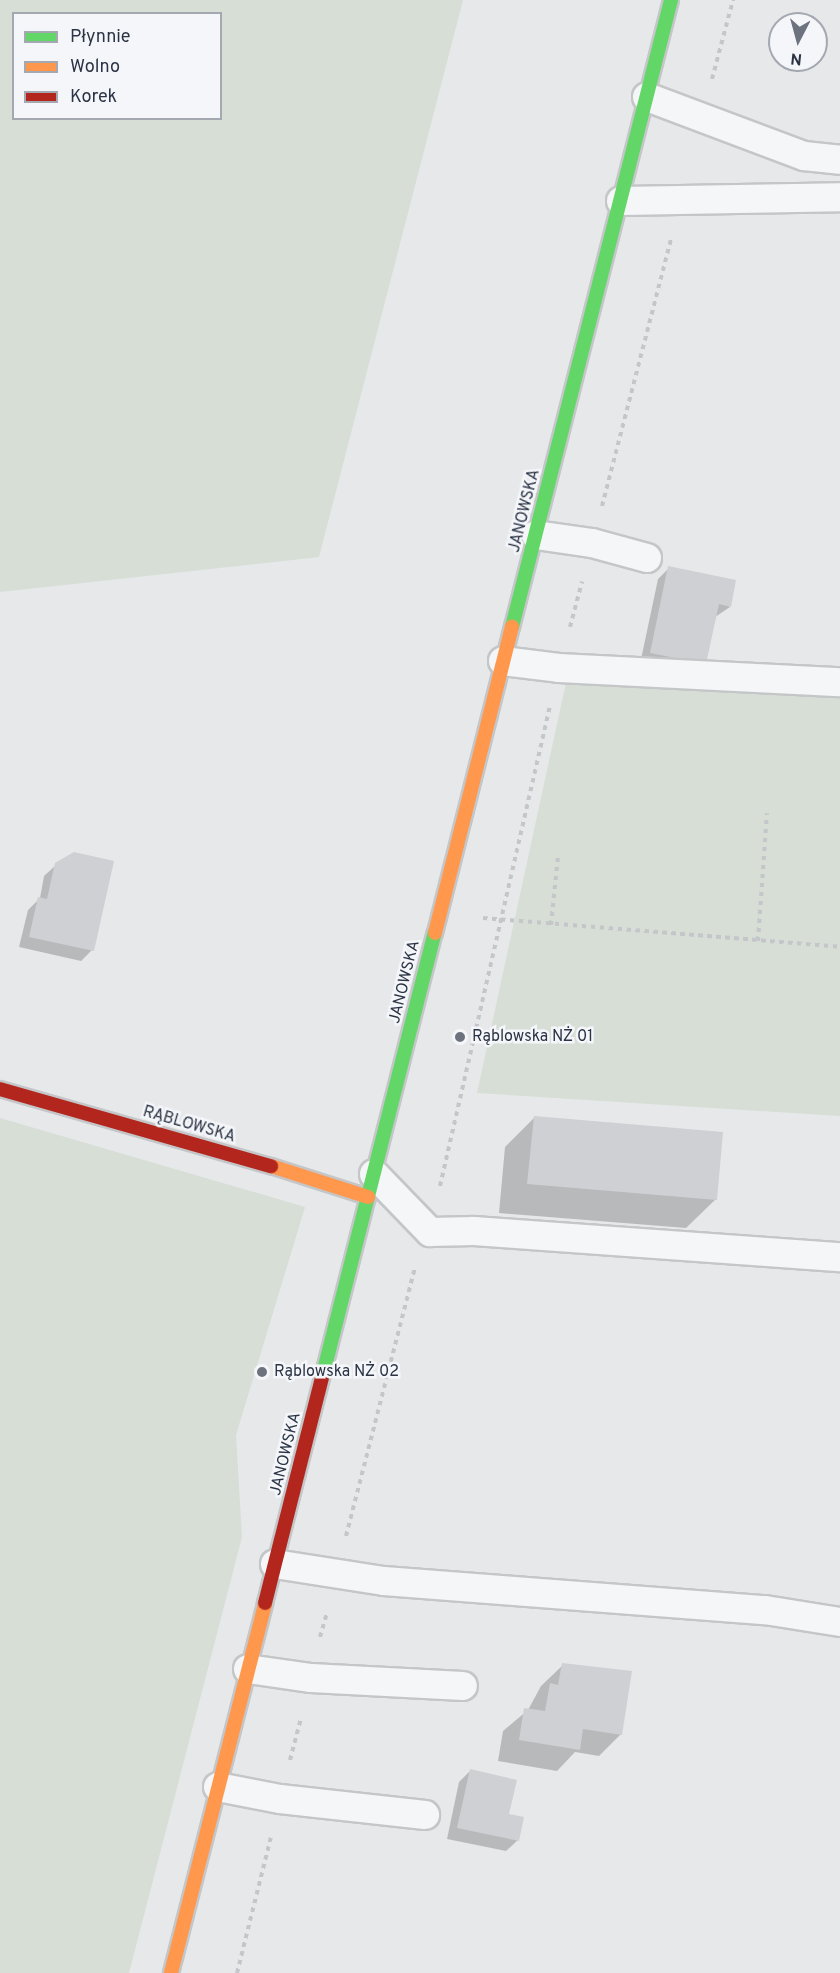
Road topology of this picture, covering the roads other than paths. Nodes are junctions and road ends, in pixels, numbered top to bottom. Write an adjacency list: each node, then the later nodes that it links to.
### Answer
1 (671, 0): 2 (street, JANOWSKA)
2 (647, 98): 3 (lane); 5 (street, JANOWSKA)
3 (840, 160)
4 (840, 196): 5 (lane)
5 (621, 201): 6 (street, JANOWSKA)
6 (536, 534): 7 (lane); 8 (street, JANOWSKA)
7 (647, 558)
8 (504, 661): 9 (lane); 11 (street, JANOWSKA)
9 (840, 682)
10 (0, 1089): 11 (street, RĄBLOWSKA)
11 (371, 1186): 12 (lane); 13 (street, JANOWSKA)
12 (840, 1257)
13 (275, 1564): 14 (lane); 15 (street, JANOWSKA)
14 (840, 1622)
15 (248, 1669): 16 (lane); 17 (street, JANOWSKA)
16 (463, 1686)
17 (218, 1787): 18 (lane); 19 (street, JANOWSKA)
18 (425, 1815)
19 (171, 1973)

